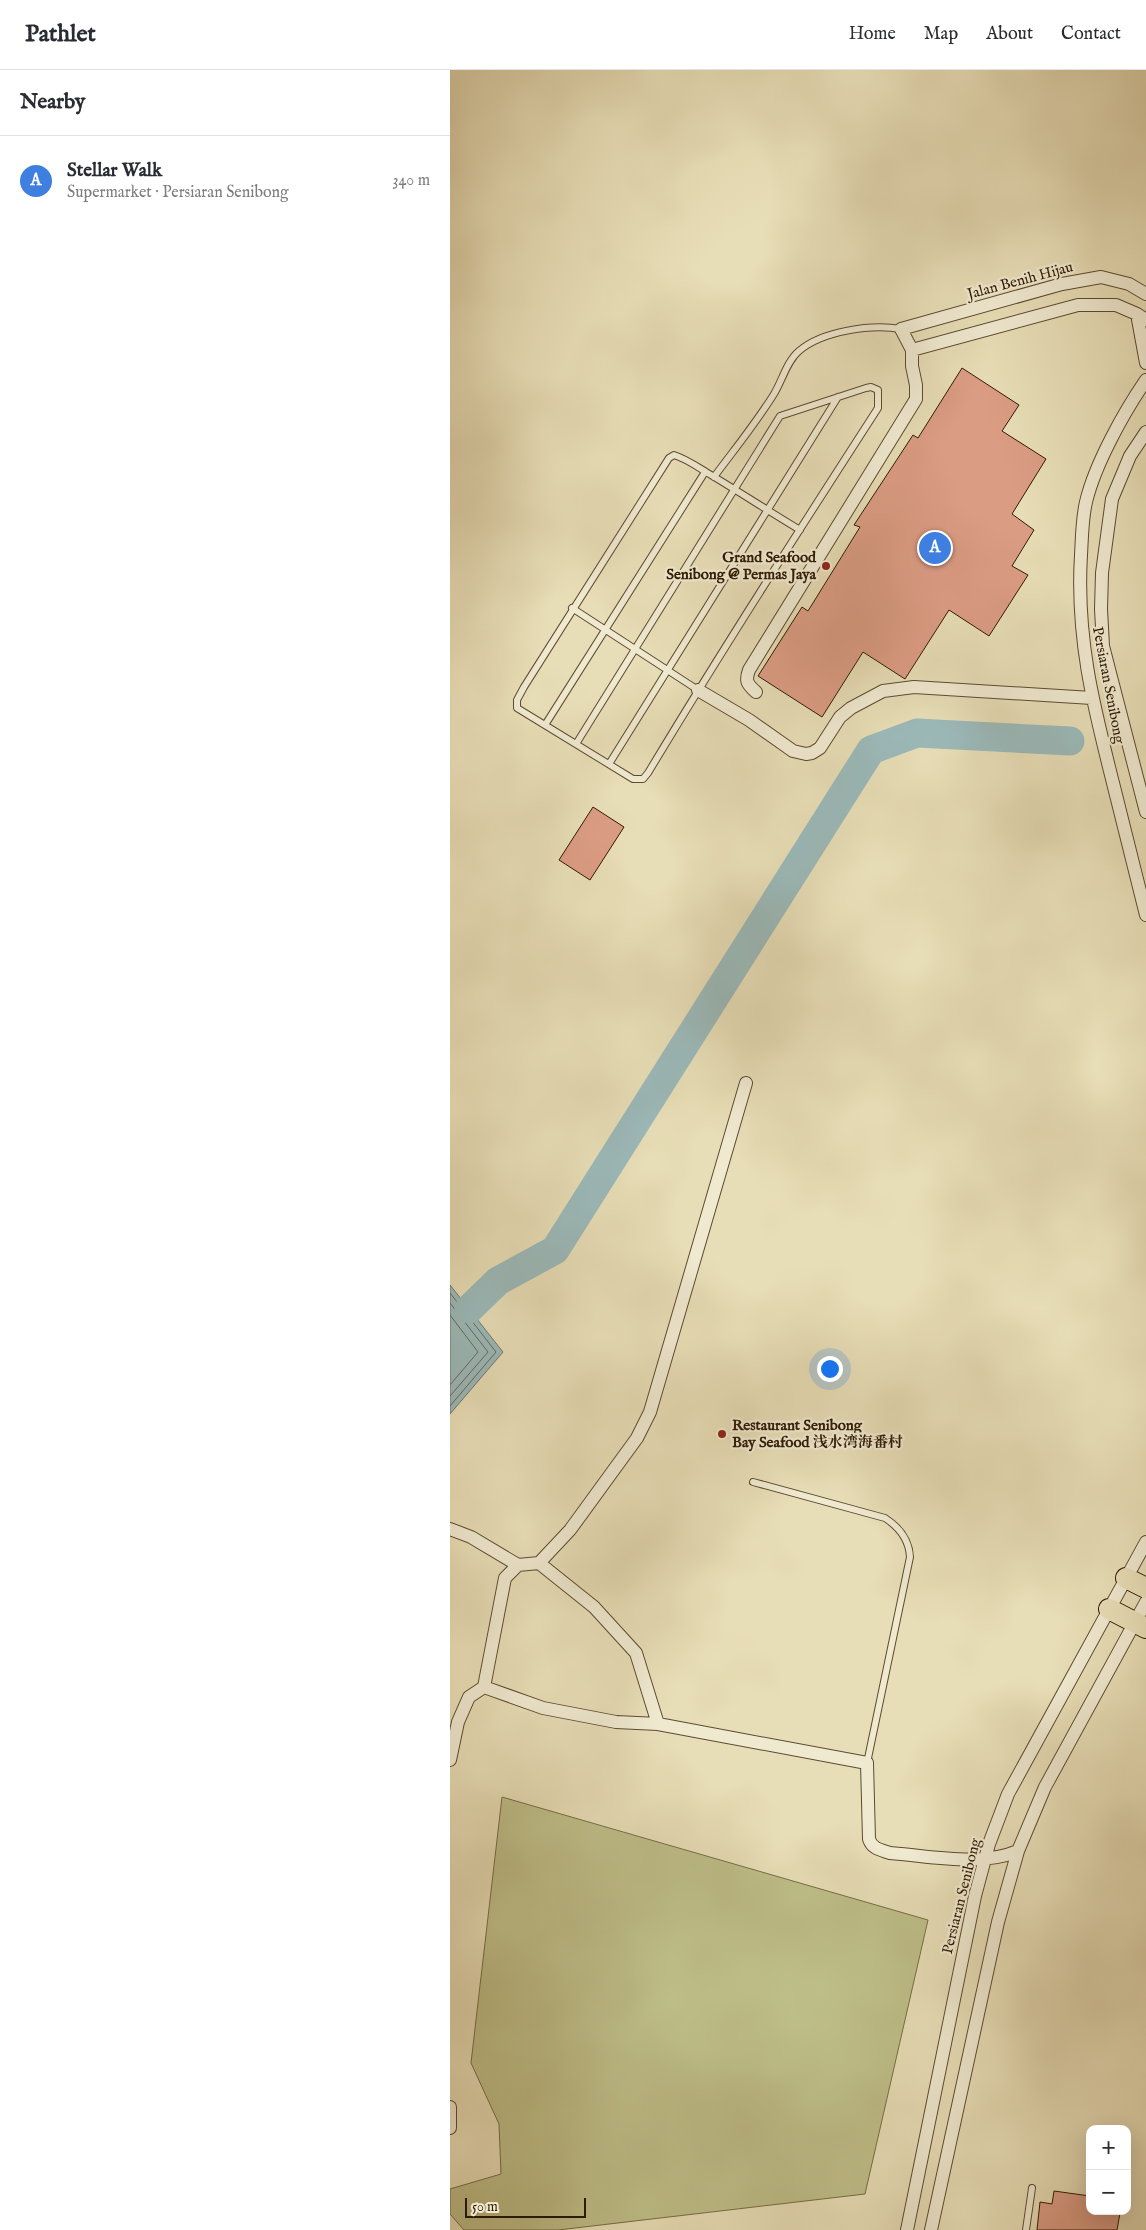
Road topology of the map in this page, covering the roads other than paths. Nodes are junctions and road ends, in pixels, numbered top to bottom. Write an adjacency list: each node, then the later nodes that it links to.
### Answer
1 (1145, 292): 3 (street, Jalan Benih Hijau)
2 (1141, 317): 4 (street); 5 (street)
3 (901, 330): 4 (street); 10 (lane)
4 (912, 350): 19 (street)
5 (1146, 364)
6 (1146, 380): 20 (street, Persiaran Senibong)
7 (838, 397): 11 (lane); 12 (lane); 13 (lane)
8 (1146, 432): 24 (street, Persiaran Senibong)
9 (705, 472): 10 (lane); 14 (lane); 15 (lane)
10 (714, 477): 11 (lane)
11 (734, 490): 12 (lane); 16 (lane)
12 (767, 510): 13 (lane); 17 (lane)
13 (800, 530): 18 (lane)
14 (572, 608): 15 (lane); 21 (lane)
15 (605, 629): 16 (lane); 21 (lane)
16 (635, 649): 17 (lane); 22 (lane)
17 (668, 670): 18 (lane); 23 (lane)
18 (698, 690): 20 (street); 23 (lane)
19 (756, 692)
20 (1093, 703): 25 (street, Persiaran Senibong)
21 (545, 725): 22 (lane)
22 (576, 744): 23 (lane)
23 (609, 764)
24 (1146, 812)
25 (1146, 915)
26 (746, 1083): 30 (street)
27 (753, 1482): 40 (lane)
28 (450, 1528): 31 (street)
29 (1146, 1542): 32 (street, Persiaran Senibong)
30 (539, 1562): 31 (street); 38 (street)
31 (518, 1565): 37 (street)
32 (1126, 1578): 33 (main road); 35 (street, Persiaran Senibong)
33 (1146, 1588)
34 (1146, 1602): 36 (street)
35 (1109, 1609): 36 (main road); 42 (street, Persiaran Senibong)
36 (1140, 1625): 41 (street)
37 (484, 1687): 38 (street); 39 (street)
38 (658, 1724): 40 (street)
39 (450, 1760)
40 (867, 1763): 42 (street)
41 (1018, 1850): 42 (street); 47 (street)
42 (984, 1860): 46 (street, Persiaran Senibong)
43 (450, 2107): 44 (street)
44 (450, 2128)
45 (1032, 2188): 48 (lane)
46 (907, 2230)
47 (931, 2230)
48 (1026, 2230)

